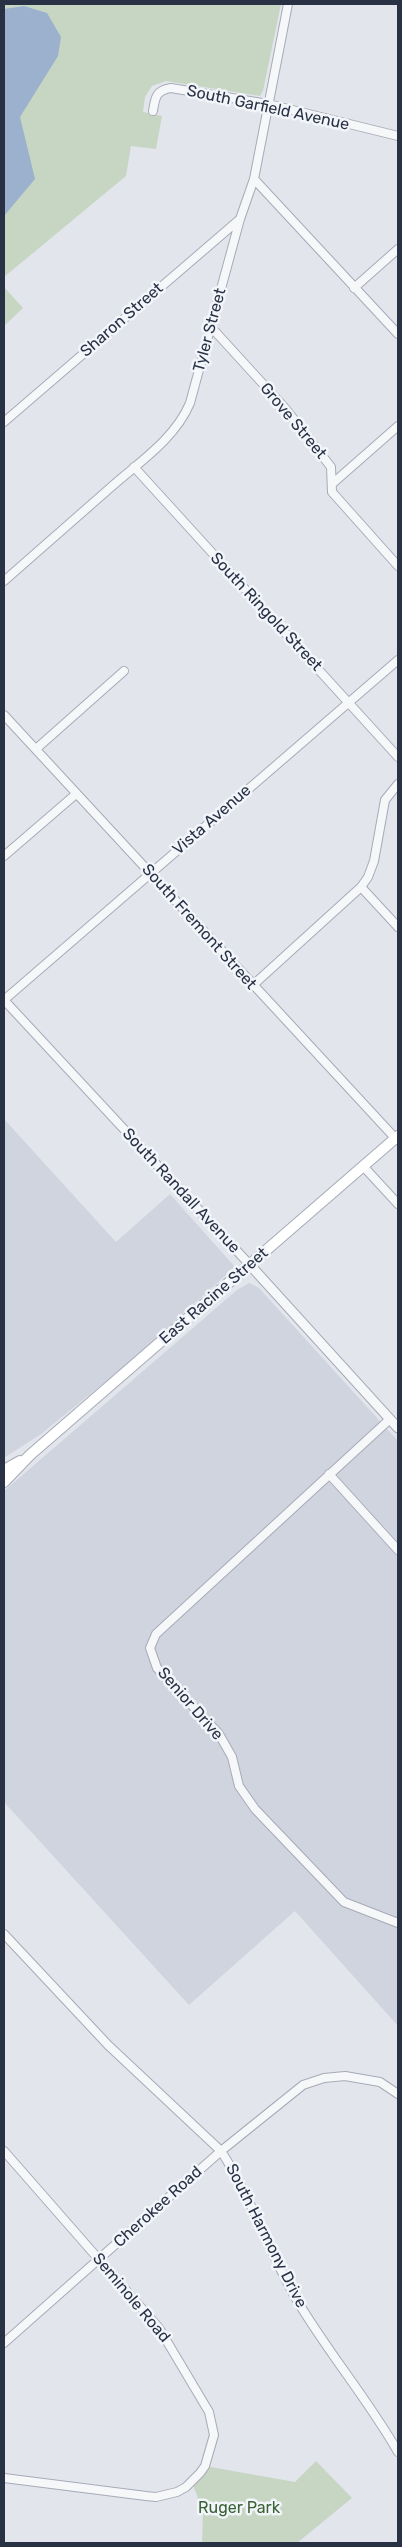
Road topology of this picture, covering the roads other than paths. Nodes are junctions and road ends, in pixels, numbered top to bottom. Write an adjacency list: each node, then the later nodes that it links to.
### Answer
1 (288, 4): 2 (street, Tyler Street)
2 (268, 104): 3 (street, South Garfield Avenue); 4 (street, South Garfield Avenue); 5 (street, Tyler Street)
3 (153, 111)
4 (398, 136)
5 (254, 179): 6 (street, Tyler Street); 8 (street)
6 (240, 219): 9 (street, Tyler Street); 11 (street, Sharon Street)
7 (398, 249): 8 (street)
8 (354, 288): 10 (street)
9 (211, 327): 13 (street, Tyler Street); 14 (street, Grove Street)
10 (398, 334)
11 (4, 422)
12 (398, 426): 14 (street)
13 (134, 468): 16 (street, Tyler Street); 19 (street, South Ringold Street)
14 (332, 484): 15 (street, Grove Street)
15 (398, 566)
16 (4, 581)
17 (398, 660): 19 (street, Vista Avenue)
18 (124, 671): 21 (street)
19 (349, 702): 22 (street, South Ringold Street); 26 (street, Vista Avenue)
20 (4, 715): 21 (street, South Fremont Street)
21 (36, 749): 24 (street, South Fremont Street)
22 (398, 757)
23 (398, 784): 27 (street)
24 (76, 794): 25 (street); 26 (street, South Fremont Street)
25 (4, 856)
26 (151, 873): 29 (street, South Fremont Street); 30 (street, Vista Avenue)
27 (361, 887): 28 (street); 29 (street)
28 (398, 927)
29 (252, 986): 31 (street, South Fremont Street)
30 (4, 1000): 34 (street, South Randall Avenue)
31 (397, 1137): 32 (main road, East Racine Street)
32 (363, 1166): 33 (street); 34 (main road, East Racine Street)
33 (398, 1204)
34 (250, 1265): 35 (street, South Randall Avenue); 37 (main road, East Racine Street)
35 (390, 1419): 36 (street, South Randall Avenue); 39 (street, Senior Drive)
36 (398, 1428)
37 (30, 1455): 38 (main road, East Racine Street); 40 (main road, East Racine Street)
38 (4, 1470)
39 (329, 1474): 41 (street); 42 (street, Senior Drive)
40 (4, 1482)
41 (398, 1550)
42 (398, 1923)
43 (4, 1934): 45 (street, South Harmony Drive)
44 (398, 2094): 45 (street, Cherokee Road)
45 (221, 2151): 47 (street, Cherokee Road); 49 (street, South Harmony Drive)
46 (4, 2152): 47 (street, Seminole Road)
47 (99, 2259): 48 (street, Cherokee Road); 50 (street, Seminole Road)
48 (4, 2342)
49 (398, 2452)
50 (4, 2478)

